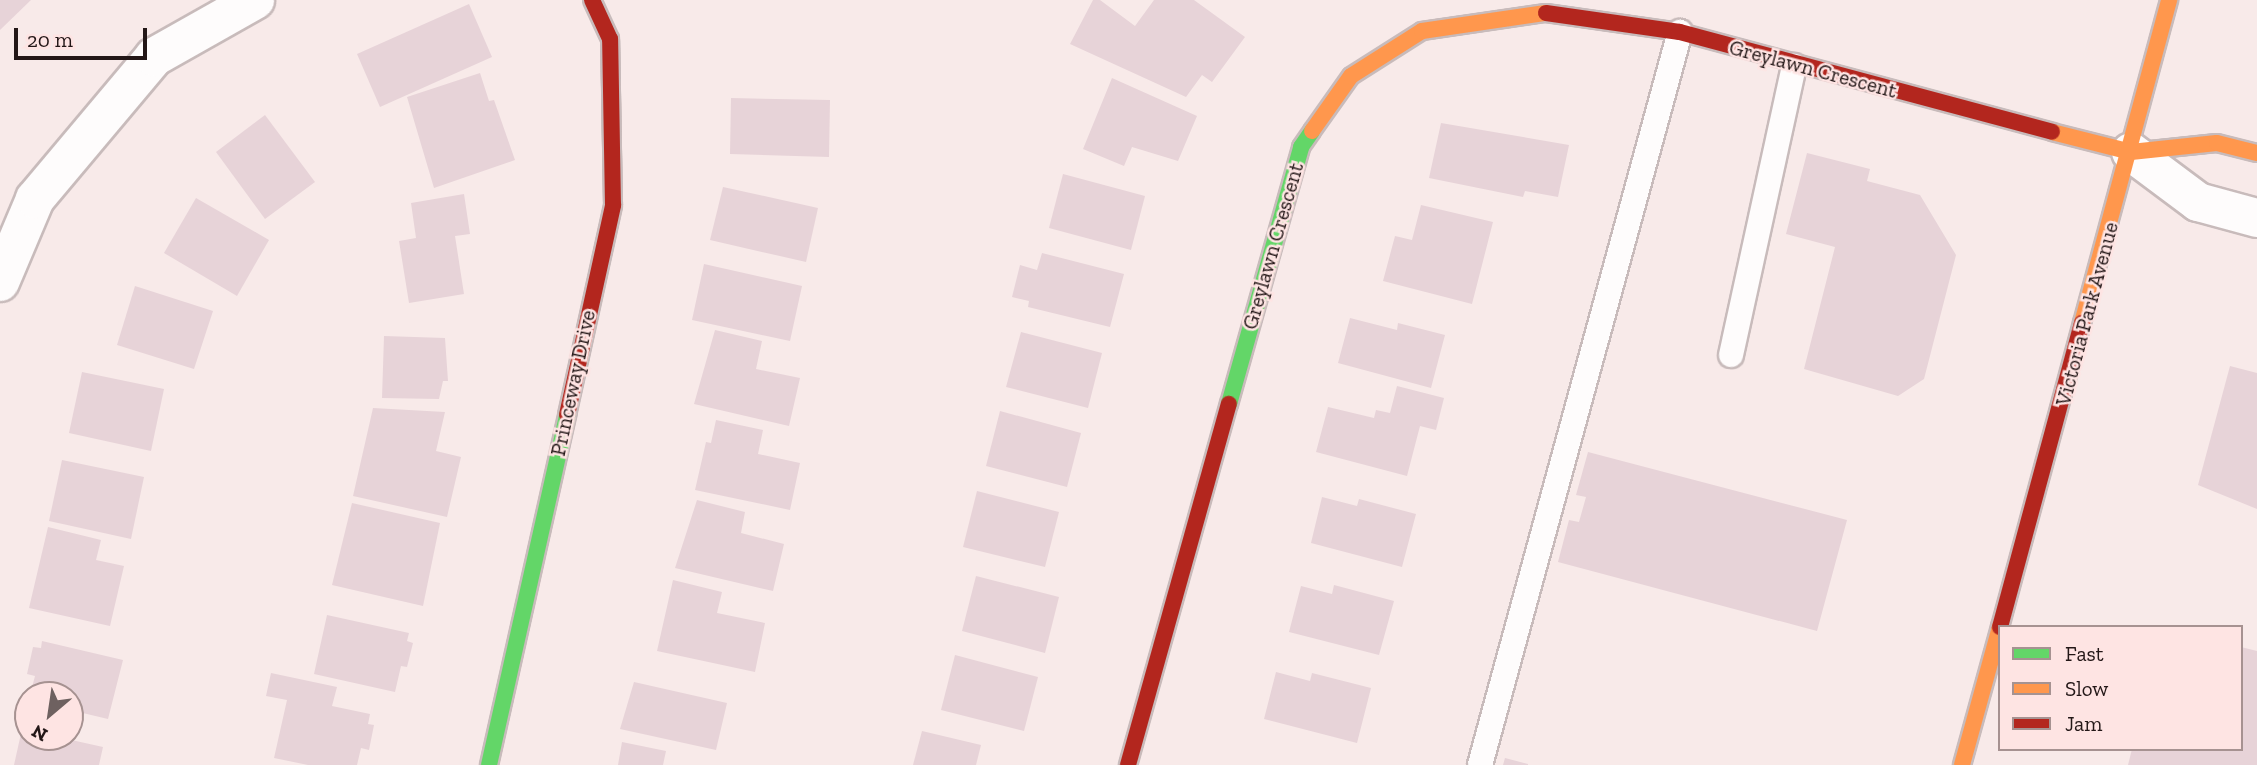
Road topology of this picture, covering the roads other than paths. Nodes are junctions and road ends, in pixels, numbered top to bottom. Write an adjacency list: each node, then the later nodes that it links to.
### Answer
1 (255, 0): 9 (street)
2 (592, 0): 13 (street, Princeway Drive)
3 (2169, 0): 6 (street, Victoria Park Avenue)
4 (1679, 32): 5 (street, Greylawn Crescent); 14 (street, Greylawn Crescent); 15 (lane)
5 (1794, 66): 6 (street, Greylawn Crescent); 10 (lane)
6 (2131, 152): 7 (street); 8 (street); 11 (street, Victoria Park Avenue)
7 (2257, 153)
8 (2257, 218)
9 (0, 282)
10 (1731, 355)
11 (2001, 625)
12 (1998, 634): 16 (street, Victoria Park Avenue)
13 (488, 765)
14 (1128, 765)
15 (1480, 765)
16 (1962, 765)

